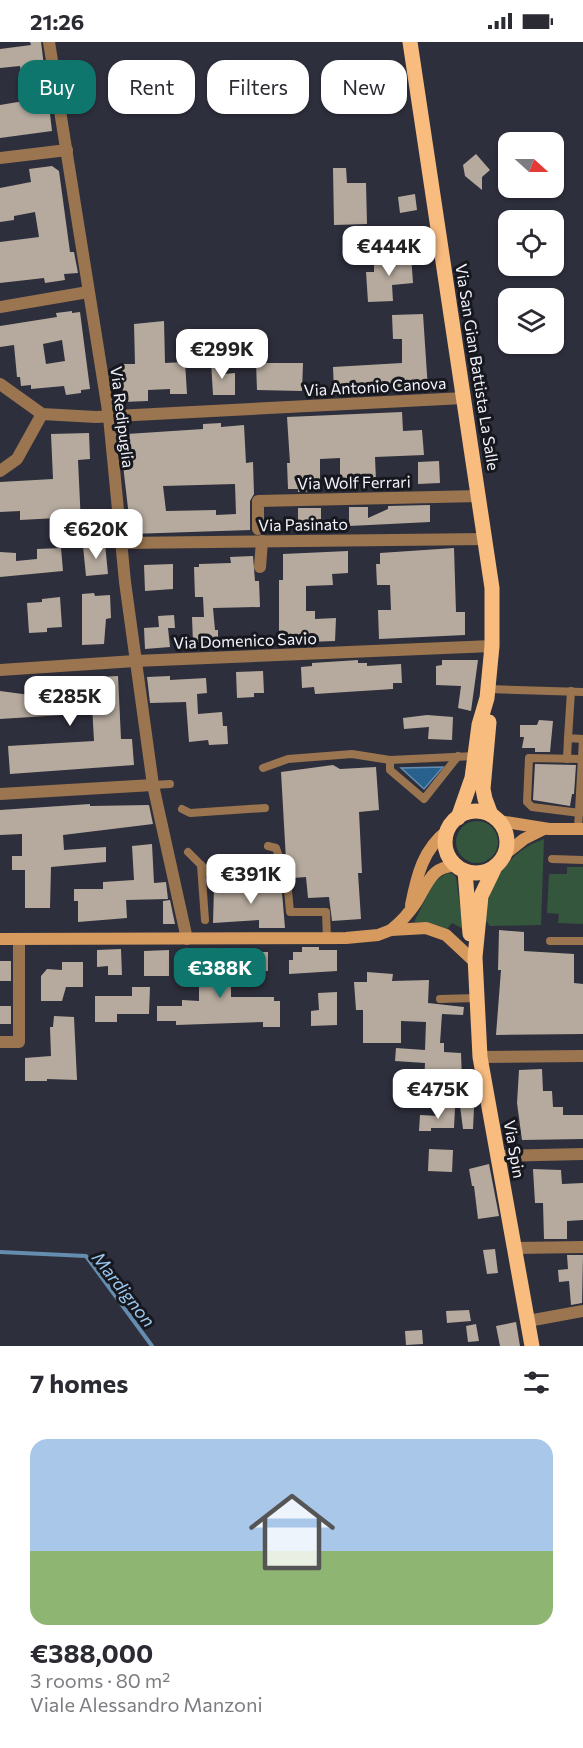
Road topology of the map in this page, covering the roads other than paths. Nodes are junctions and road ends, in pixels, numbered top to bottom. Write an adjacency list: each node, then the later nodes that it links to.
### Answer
1 (49, 42): 3 (street, Via Redipuglia)
2 (410, 42): 8 (main road, Via San Gian Battista La Salle)
3 (67, 150): 4 (street); 5 (street, Via Redipuglia)
4 (0, 158)
5 (88, 292): 6 (street); 10 (street, Via Redipuglia)
6 (0, 307)
7 (0, 384): 9 (street)
8 (464, 398): 10 (street, Via Antonio Canova); 12 (main road, Via San Gian Battista La Salle)
9 (42, 414): 10 (street, Via Antonio Canova); 11 (street)
10 (109, 417): 15 (street, Via Redipuglia)
11 (0, 471)
12 (479, 496): 13 (street, Via Wolf Ferrari); 14 (main road, Via San Gian Battista La Salle)
13 (260, 535): 14 (street, Via Pasinato); 15 (street, Via Pasinato); 16 (street)
14 (486, 538): 17 (main road, Via San Gian Battista La Salle)
15 (120, 543): 18 (street, Via Redipuglia)
16 (260, 567)
17 (492, 646): 18 (street, Via Domenico Savio); 22 (main road, Via San Gian Battista La Salle)
18 (135, 661): 19 (street, Via Domenico Savio); 32 (street, Via Redipuglia)
19 (0, 670)
20 (571, 691): 21 (lane); 22 (lane); 23 (lane)
21 (583, 692)
22 (488, 693): 26 (main road, Via San Gian Battista La Salle); 38 (main road, Via San Gian Battista La Salle)
23 (568, 738): 24 (lane); 27 (lane)
24 (583, 739): 28 (lane)
25 (458, 756): 26 (lane); 29 (lane); 29 (lane)
26 (475, 756): 37 (main road, Via San Gian Battista La Salle)
27 (567, 759): 28 (lane); 36 (lane)
28 (582, 759): 36 (lane)
29 (390, 760): 30 (lane)
30 (263, 768)
31 (170, 784): 32 (lane)
32 (153, 785): 33 (street); 57 (street, Via Redipuglia)
33 (0, 794)
34 (265, 808): 35 (lane)
35 (182, 809)
36 (580, 813): 40 (lane)
37 (458, 818): 38 (main road); 41 (main road)
38 (495, 818): 39 (main road); 44 (main road)
39 (545, 828): 40 (main road); 44 (main road)
40 (581, 829)
41 (448, 830): 50 (main road, Via Spin); 51 (main road)
42 (268, 846): 49 (lane)
43 (188, 852): 47 (lane)
44 (505, 854): 48 (main road, Via Spin)
45 (552, 859): 46 (lane)
46 (583, 860)
47 (201, 865): 49 (lane); 52 (lane)
48 (495, 867): 50 (main road); 60 (main road, Via Spin)
49 (281, 868): 54 (lane)
50 (461, 868): 51 (main road); 60 (main road, Via Spin)
51 (410, 910): 53 (main road)
52 (205, 920)
53 (391, 930): 54 (main road); 60 (main road)
54 (327, 938): 57 (main road)
55 (0, 939): 56 (main road)
56 (19, 939): 57 (main road); 63 (street)
57 (187, 939)
58 (550, 941): 59 (lane)
59 (583, 941)
60 (476, 960): 61 (main road, Via Spin)
61 (477, 998): 62 (lane); 65 (main road, Via Spin)
62 (440, 999)
63 (0, 1042)
64 (583, 1056): 65 (street)
65 (480, 1057): 67 (main road, Via Spin)
66 (583, 1154): 67 (street)
67 (499, 1156): 69 (main road, Via Spin)
68 (583, 1247): 69 (street)
69 (514, 1248): 71 (main road, Via Spin)
70 (583, 1311): 71 (street)
71 (528, 1321): 72 (main road, Via Spin)
72 (532, 1346)

